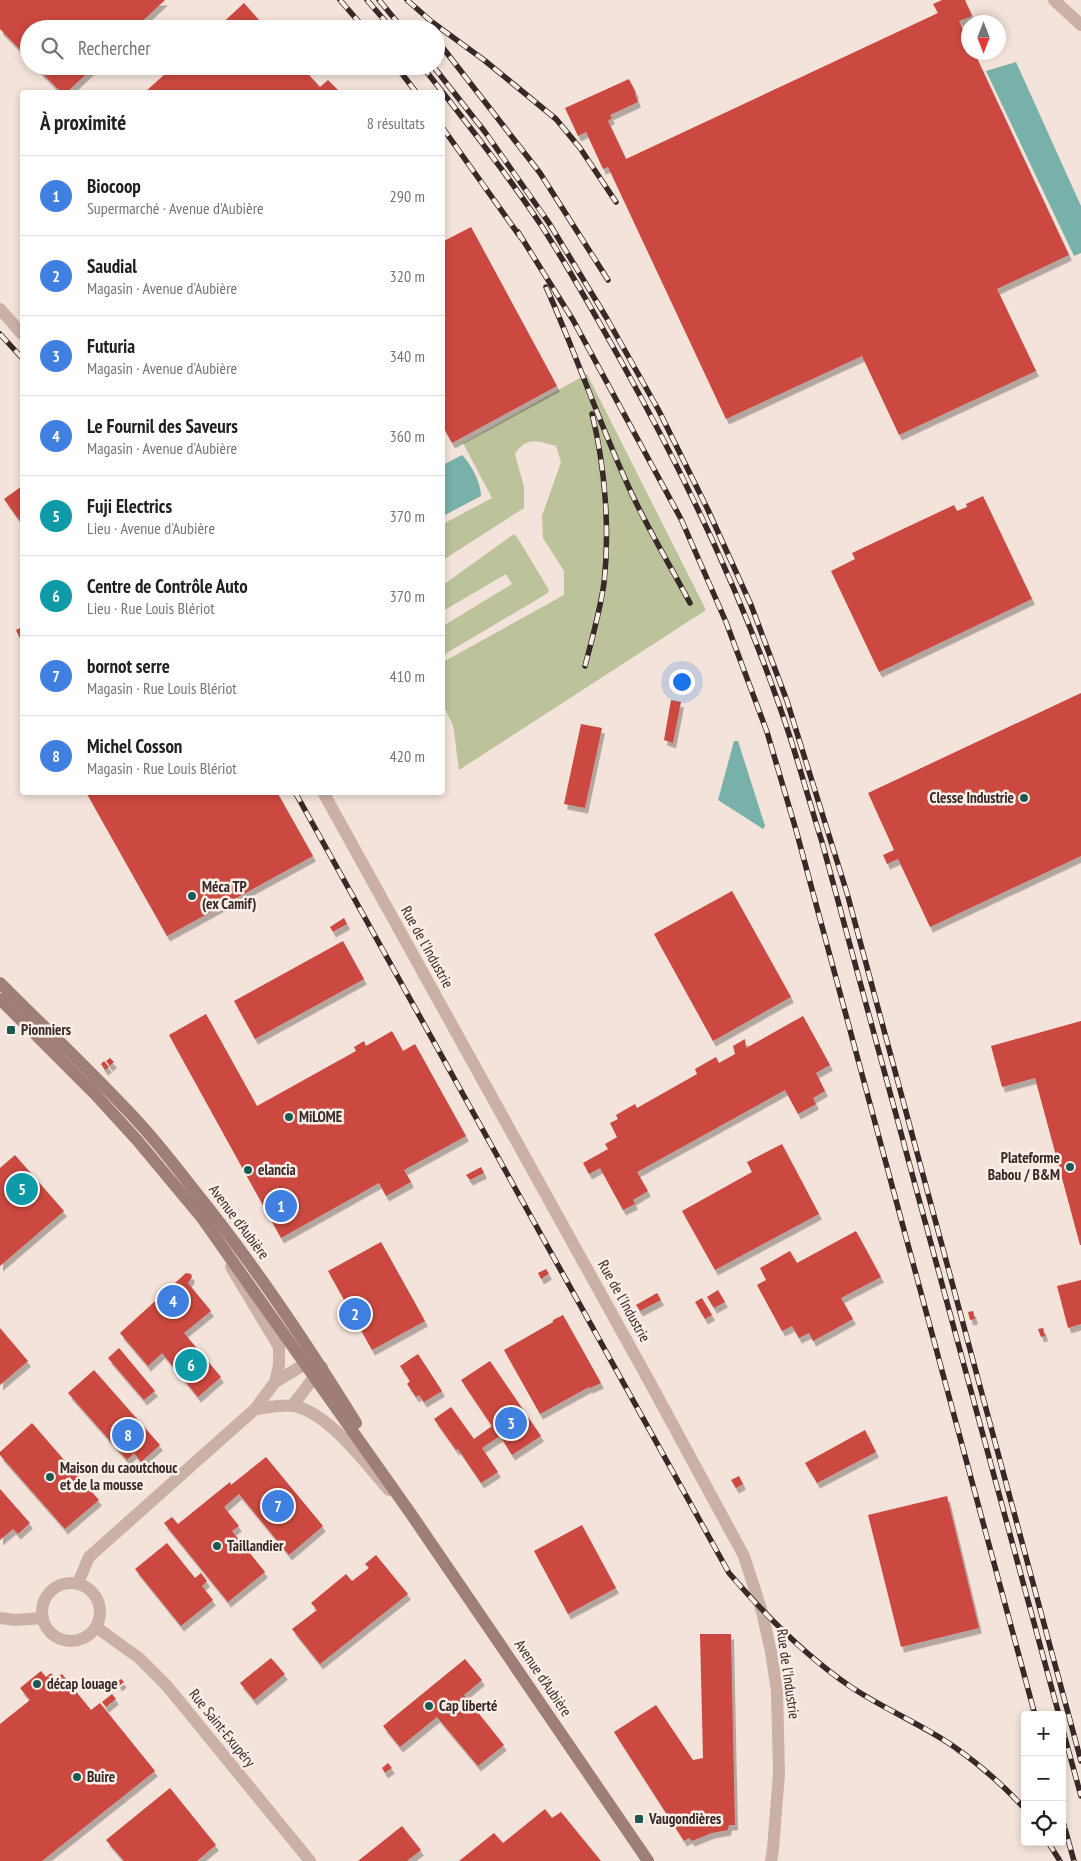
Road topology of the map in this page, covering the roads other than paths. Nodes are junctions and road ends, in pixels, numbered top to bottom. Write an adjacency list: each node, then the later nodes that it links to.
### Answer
1 (1054, 0): 2 (street)
2 (1081, 25)
3 (0, 309): 4 (street)
4 (20, 332)
5 (325, 795): 21 (street, Rue de l'Industrie)
6 (0, 983): 10 (main road, Avenue d'Aubière)
7 (0, 999): 8 (main road, Avenue d'Aubière)
8 (202, 1218): 9 (main road, Avenue d'Aubière); 11 (street, Avenue d'Aubière)
9 (305, 1364): 10 (main road, Avenue d'Aubière); 11 (street)
10 (318, 1372): 12 (street); 14 (main road, Avenue d'Aubière)
11 (275, 1382): 13 (street, Avenue d'Aubière)
12 (292, 1406): 13 (street, Avenue d'Aubière); 14 (street, Avenue d'Aubière)
13 (255, 1409): 15 (street)
14 (411, 1514): 20 (main road, Avenue d'Aubière)
15 (78, 1583): 17 (street); 18 (street)
16 (0, 1618): 17 (street)
17 (43, 1618): 18 (street)
18 (96, 1628): 19 (street, Rue Saint-Exupéry)
19 (310, 1861)
20 (648, 1861)
21 (771, 1861)

